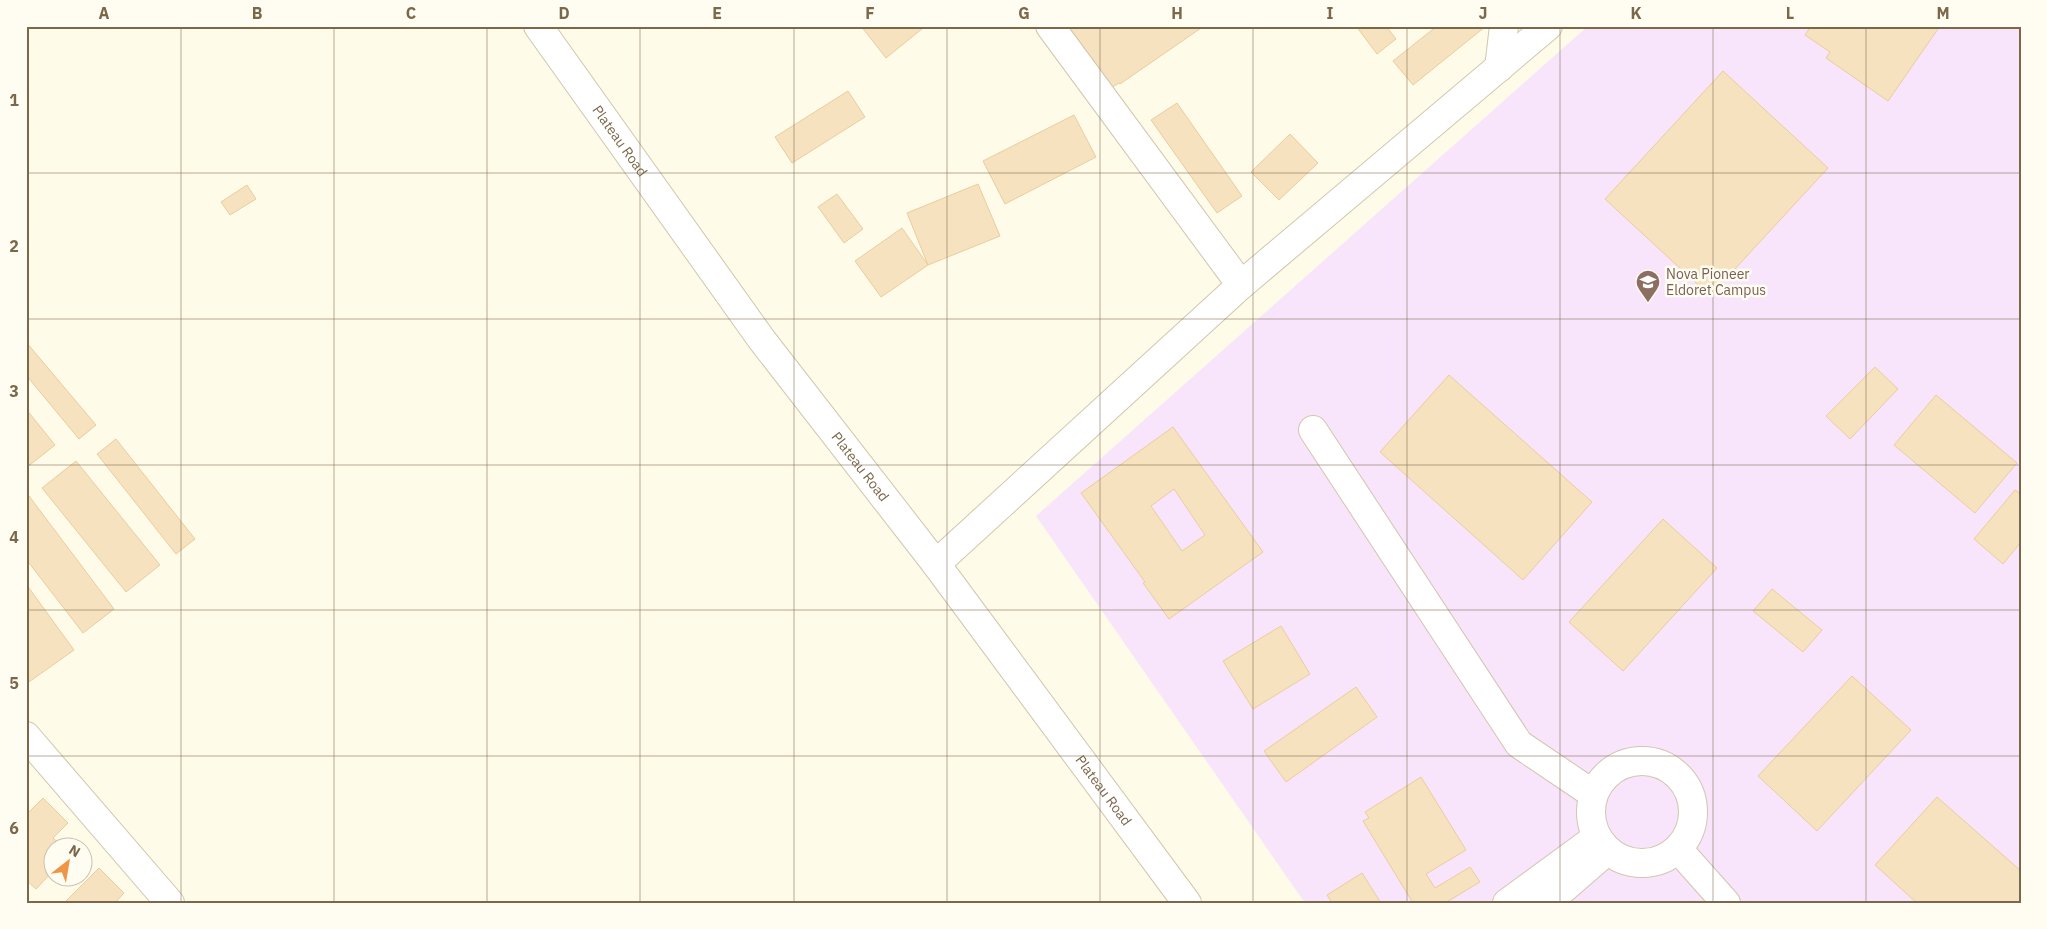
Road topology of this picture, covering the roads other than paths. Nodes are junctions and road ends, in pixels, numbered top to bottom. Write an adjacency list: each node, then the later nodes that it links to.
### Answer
1 (538, 26): 8 (street, Plateau Road)
2 (1050, 26): 6 (street)
3 (1504, 26): 5 (street)
4 (1548, 26): 5 (street)
5 (1500, 68): 6 (street)
6 (1241, 285): 8 (street)
7 (1313, 430): 10 (street)
8 (936, 564): 14 (street, Plateau Road)
9 (26, 736): 13 (street)
10 (1593, 794): 11 (street); 12 (street)
11 (1602, 844): 12 (street); 15 (street); 16 (street)
12 (1678, 849): 17 (street)
13 (170, 903)
14 (1187, 903)
15 (1507, 903)
16 (1547, 903)
17 (1726, 903)

